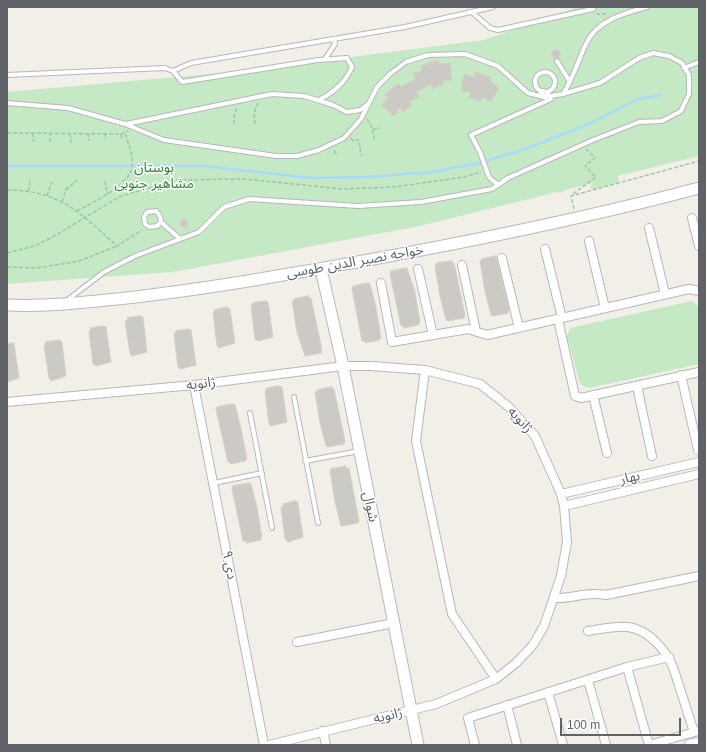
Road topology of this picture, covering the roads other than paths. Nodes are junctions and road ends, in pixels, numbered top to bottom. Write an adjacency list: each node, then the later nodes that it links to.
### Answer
1 (493, 7): 4 (lane)
2 (594, 7): 4 (lane)
3 (647, 7): 12 (lane)
4 (472, 12): 5 (lane)
5 (334, 39): 6 (lane); 10 (lane)
6 (325, 59): 10 (lane); 15 (lane)
7 (557, 61): 12 (lane)
8 (699, 62): 9 (lane)
9 (684, 68): 13 (lane); 19 (lane)
10 (173, 71): 11 (lane)
11 (7, 75)
12 (570, 82): 13 (lane)
13 (563, 94): 14 (lane); 19 (lane)
14 (546, 95): 14 (lane); 17 (lane)
15 (319, 100): 17 (lane); 18 (lane)
16 (7, 103): 18 (lane)
17 (369, 103): 18 (lane)
18 (125, 124)
19 (498, 185): 24 (lane)
20 (699, 188): 30 (street, خواجه نصیر الدین طوسی)
21 (692, 218): 26 (street)
22 (161, 222): 22 (lane); 24 (lane)
23 (649, 228): 34 (street)
24 (180, 238): 35 (lane)
25 (589, 241): 37 (street)
26 (699, 246)
27 (545, 249): 38 (street)
28 (502, 258): 39 (street)
29 (462, 265): 40 (street)
30 (321, 269): 35 (street, خواجه نصیر الدین طوسی); 42 (street, شوال)
31 (418, 270): 41 (street)
32 (381, 283): 41 (street)
33 (699, 290): 34 (street)
34 (665, 294): 37 (street)
35 (62, 304): 36 (street, خواجه نصیر الدین طوسی)
36 (7, 305)
37 (605, 308): 38 (street)
38 (560, 318): 39 (street); 48 (street)
39 (519, 328): 40 (street)
40 (476, 331): 41 (street)
41 (433, 335)
42 (342, 366): 43 (street, ژانویه); 46 (street, ژانویه); 53 (street, شوال)
43 (425, 370): 61 (street, ژانویه); 72 (street)
44 (699, 372): 45 (street)
45 (681, 376): 47 (street); 52 (street)
46 (194, 385): 50 (street, ژانویه); 60 (street, ۹ دی)
47 (637, 386): 48 (street); 55 (street)
48 (593, 395): 54 (street)
49 (294, 397): 56 (lane)
50 (7, 402)
51 (250, 413): 58 (lane)
52 (698, 450)
53 (358, 451): 56 (lane); 67 (street, شوال)
54 (607, 453)
55 (652, 456)
56 (305, 461): 63 (lane)
57 (699, 462): 61 (street, بهار)
58 (262, 473): 60 (lane); 64 (lane)
59 (699, 474): 62 (street, بهار)
60 (214, 483): 80 (street, ۹ دی)
61 (561, 494): 62 (street, ژانویه)
62 (564, 506): 66 (street, ژانویه)
63 (318, 523)
64 (272, 528)
65 (699, 576): 66 (street)
66 (554, 598): 72 (street, ژانویه)
67 (394, 623): 69 (street); 76 (street, شوال)
68 (588, 631): 70 (street)
69 (297, 642)
70 (669, 656): 71 (street); 78 (street)
71 (627, 667): 73 (street); 88 (street)
72 (496, 679): 76 (street, ژانویه)
73 (588, 680): 74 (street); 87 (street)
74 (548, 692): 75 (street); 86 (street)
75 (507, 705): 84 (street); 85 (street)
76 (411, 710): 77 (street, ژانویه); 83 (street, شوال)
77 (323, 731): 81 (street, ژانویه); 82 (street)
78 (696, 731): 88 (street)
79 (699, 743): 89 (street)
80 (264, 745)
81 (269, 745)
82 (326, 745)
83 (418, 745)
84 (475, 745)
85 (517, 745)
86 (563, 745)
87 (606, 745)
88 (649, 745)
89 (690, 745)

